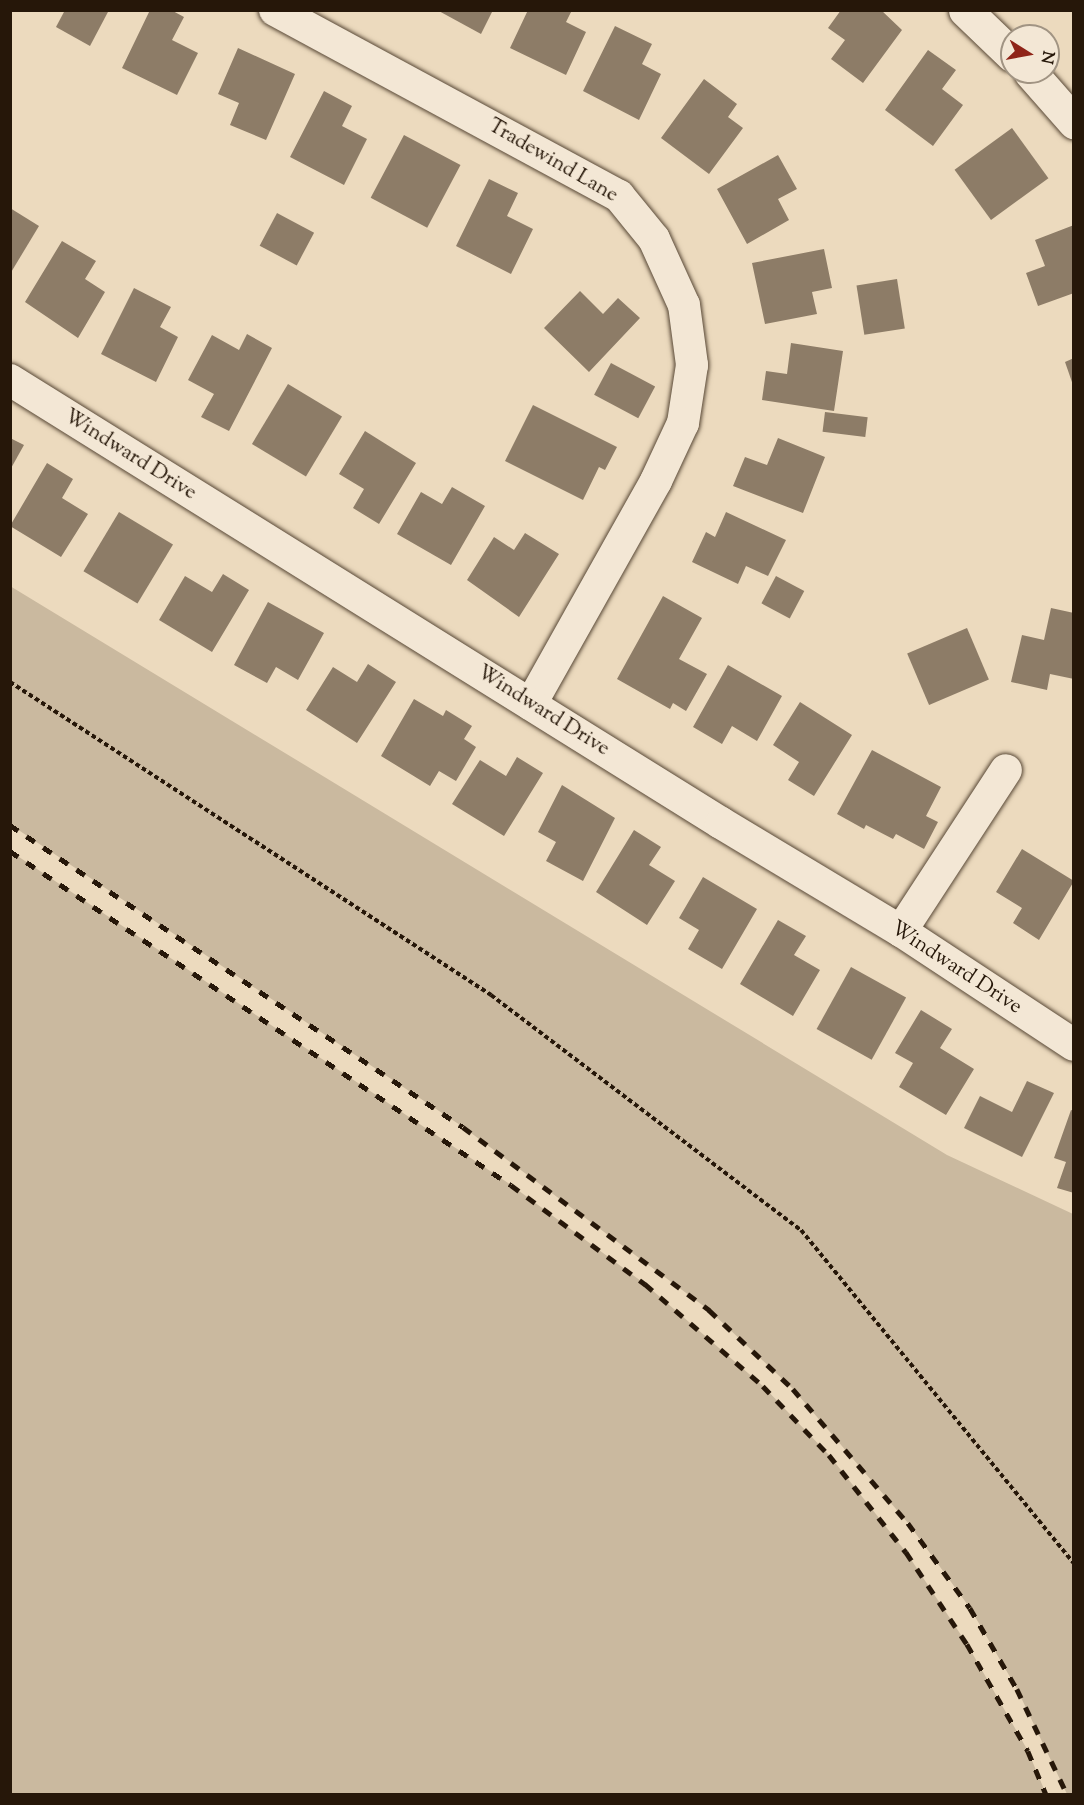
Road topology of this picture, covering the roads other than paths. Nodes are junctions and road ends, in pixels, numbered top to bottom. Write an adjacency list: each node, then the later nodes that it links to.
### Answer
1 (275, 10): 7 (street, Tradewind Lane)
2 (965, 10): 3 (street)
3 (1000, 44)
4 (1041, 84): 5 (street)
5 (1074, 122)
6 (10, 380): 7 (street, Windward Drive)
7 (531, 704): 9 (street, Windward Drive)
8 (1006, 771): 9 (street)
9 (901, 931): 10 (street, Windward Drive)
10 (1074, 1045)

